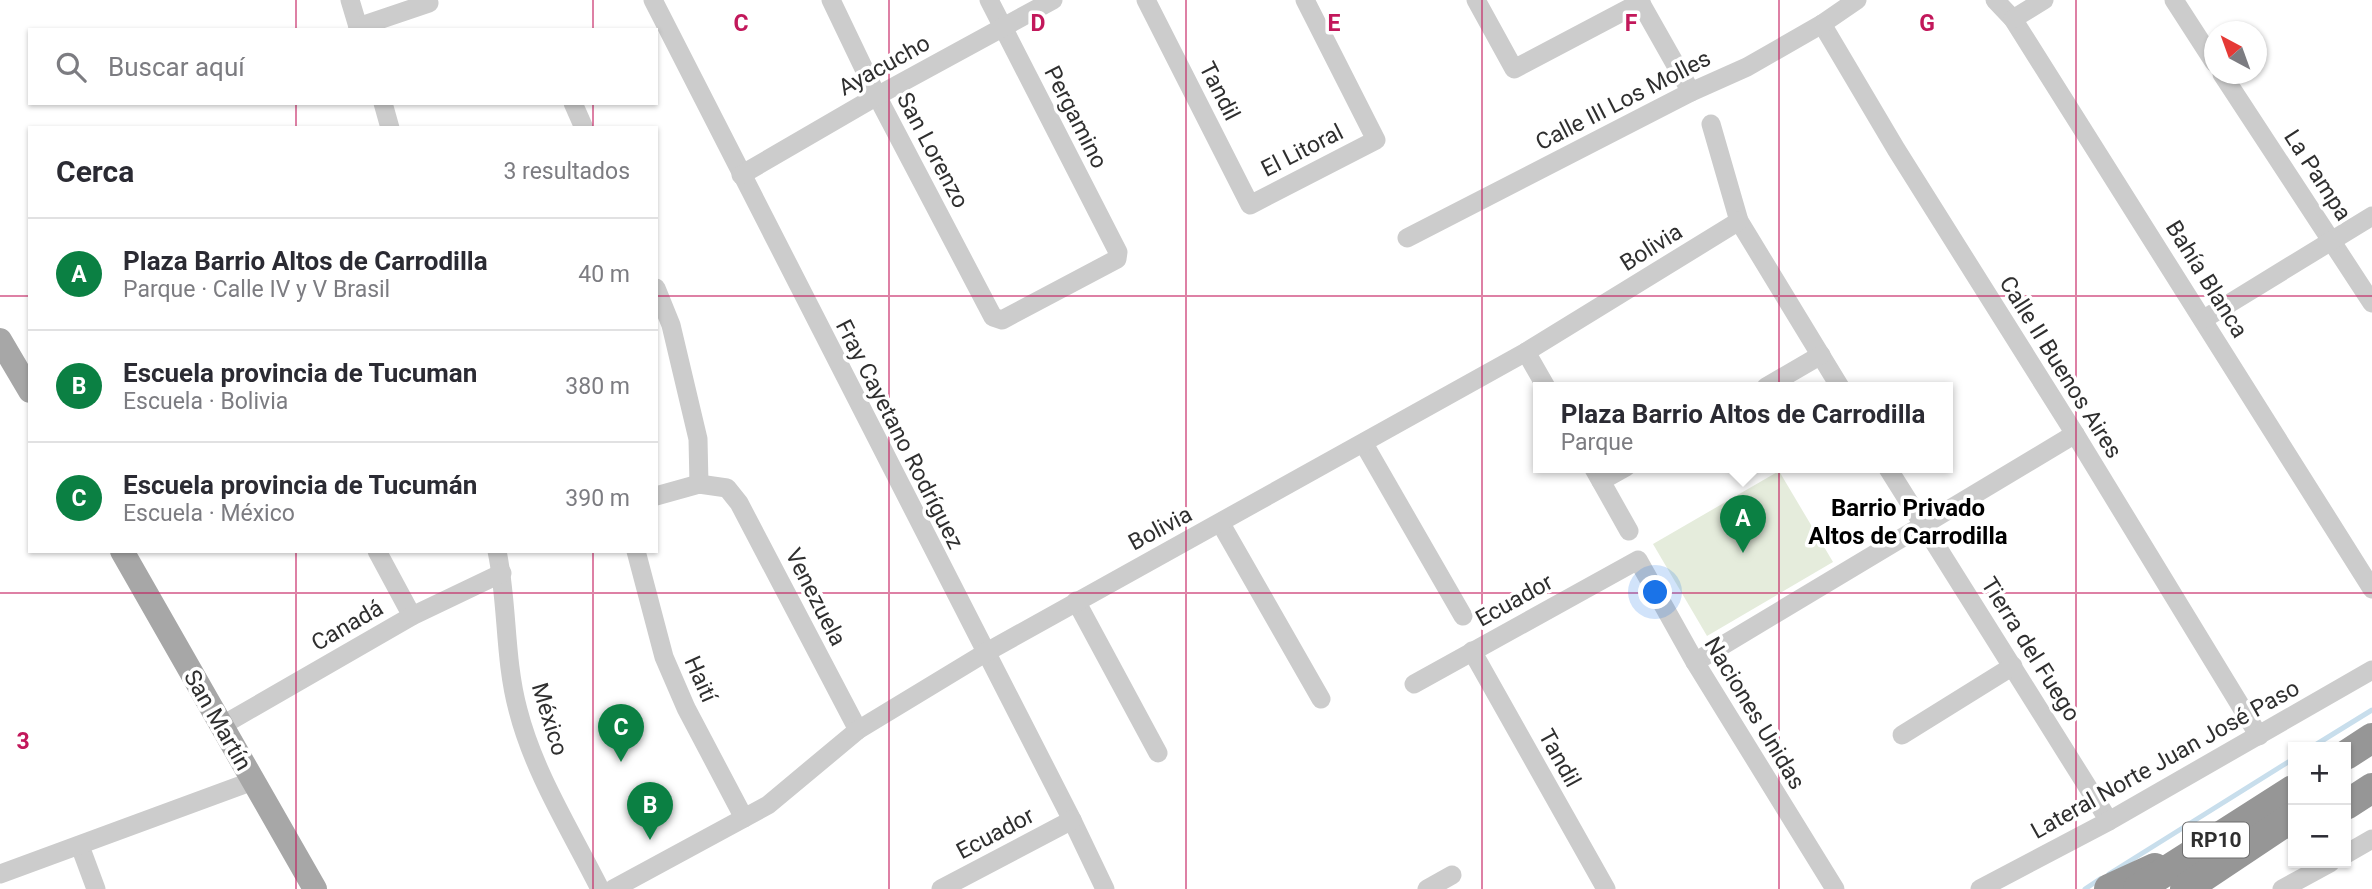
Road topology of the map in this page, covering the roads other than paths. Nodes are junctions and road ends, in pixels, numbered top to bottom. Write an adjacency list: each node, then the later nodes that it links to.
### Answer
1 (350, 0): 17 (street)
2 (653, 0): 29 (street, Fray Cayetano Rodríguez)
3 (831, 0): 23 (street, San Lorenzo)
4 (989, 0): 19 (street, Pergamino)
5 (1053, 0): 19 (street, Ayacucho)
6 (1146, 0): 30 (street, Tandil)
7 (1305, 0): 30 (street, El Litoral)
8 (1476, 0): 13 (street)
9 (1857, 0): 16 (street, Calle III Los Molles)
10 (1995, 0): 15 (street, Bahía Blanca)
11 (2044, 0): 15 (street)
12 (2174, 0): 20 (street)
13 (1640, 1): 22 (street)
14 (429, 3): 18 (street)
15 (2013, 19): 37 (street, Bahía Blanca)
16 (1822, 24): 22 (street, Calle III Los Molles); 46 (street, Calle II Buenos Aires)
17 (359, 28)
18 (362, 28)
19 (1002, 28): 23 (street, Ayacucho); 38 (street, Pergamino)
20 (2204, 46)
21 (2229, 84): 34 (street, La Pampa)
22 (1691, 92): 33 (street, Calle III Los Molles)
23 (877, 96): 29 (street, Ayacucho); 38 (street, San Lorenzo)
24 (384, 105): 27 (street)
25 (574, 105): 28 (street)
26 (1711, 124): 32 (street)
27 (389, 126)
28 (583, 126)
29 (741, 175): 66 (street, Fray Cayetano Rodríguez)
30 (1250, 205)
31 (2372, 216): 34 (street)
32 (1739, 221): 40 (street, Bolivia); 41 (street)
33 (1407, 238)
34 (2332, 242): 36 (street, La Pampa); 37 (street)
35 (658, 293): 50 (street)
36 (2372, 303)
37 (2204, 319): 61 (street, Bahía Blanca)
38 (996, 320)
39 (0, 340): 45 (main road)
40 (1526, 352): 42 (street); 47 (street, Bolivia)
41 (1821, 355): 43 (street); 44 (street)
42 (1543, 382)
43 (1775, 382)
44 (1837, 382)
45 (28, 388)
46 (2075, 435): 53 (street); 75 (street, Calle II Buenos Aires)
47 (1364, 444): 52 (street, Bolivia); 64 (street)
48 (1891, 473): 53 (street, Tierra del Fuego)
49 (1597, 474): 54 (street)
50 (699, 484): 51 (street); 73 (street, Venezuela)
51 (658, 495)
52 (1220, 524): 62 (street, Bolivia); 71 (street)
53 (1925, 524): 67 (street); 68 (street, Tierra del Fuego)
54 (1629, 531)
55 (123, 553): 72 (main road, San Martín)
56 (378, 553): 63 (street)
57 (497, 553): 60 (street, México)
58 (637, 553): 85 (street, Haití)
59 (1638, 559): 65 (street, Ecuador); 67 (street, Naciones Unidas)
60 (502, 573): 63 (street, Canadá); 99 (street, México)
61 (2372, 589)
62 (1076, 601): 66 (street, Bolivia); 77 (street)
63 (412, 615): 72 (street, Canadá)
64 (1463, 616)
65 (1472, 651): 70 (street, Ecuador); 104 (street, Tandil)
66 (985, 653): 73 (street, Bolivia); 86 (street, Fray Cayetano Rodríguez)
67 (1695, 662): 105 (street, Naciones Unidas)
68 (2013, 666): 74 (street); 88 (street, Tierra del Fuego)
69 (2372, 670): 75 (street, Lateral Norte Juan José Paso)
70 (1414, 684)
71 (1321, 699)
72 (221, 726): 81 (main road, San Martín)
73 (858, 730): 85 (street, Bolivia)
74 (1902, 735)
75 (2259, 736): 88 (street, Lateral Norte Juan José Paso)
76 (2372, 738): 78 (highway)
77 (1158, 752)
78 (2351, 752)
79 (2372, 766): 80 (highway)
80 (2351, 780)
81 (253, 781): 92 (street); 98 (main road, San Martín)
82 (2372, 788): 84 (highway)
83 (2288, 793): 89 (highway, RP10)
84 (2351, 802)
85 (744, 818): 100 (street, Bolivia)
86 (1072, 820): 101 (street, Ecuador); 102 (street, Fray Cayetano Rodríguez)
87 (2288, 820): 109 (highway, RP10)
88 (2109, 821): 106 (street, Lateral Norte Juan José Paso)
89 (2230, 831): 107 (highway); 108 (highway, RP10)
90 (2372, 839): 93 (street)
91 (2288, 842): 110 (highway)
92 (80, 846): 95 (street); 97 (street)
93 (2351, 851)
94 (2321, 868): 111 (street)
95 (0, 874)
96 (1452, 875): 103 (street)
97 (96, 889)
98 (315, 889)
99 (600, 889)
100 (613, 889)
101 (941, 889)
102 (1105, 889)
103 (1427, 889)
104 (1606, 889)
105 (1835, 889)
106 (1980, 889)
107 (2109, 889)
108 (2138, 889)
109 (2185, 889)
110 (2219, 889)
111 (2282, 889)

